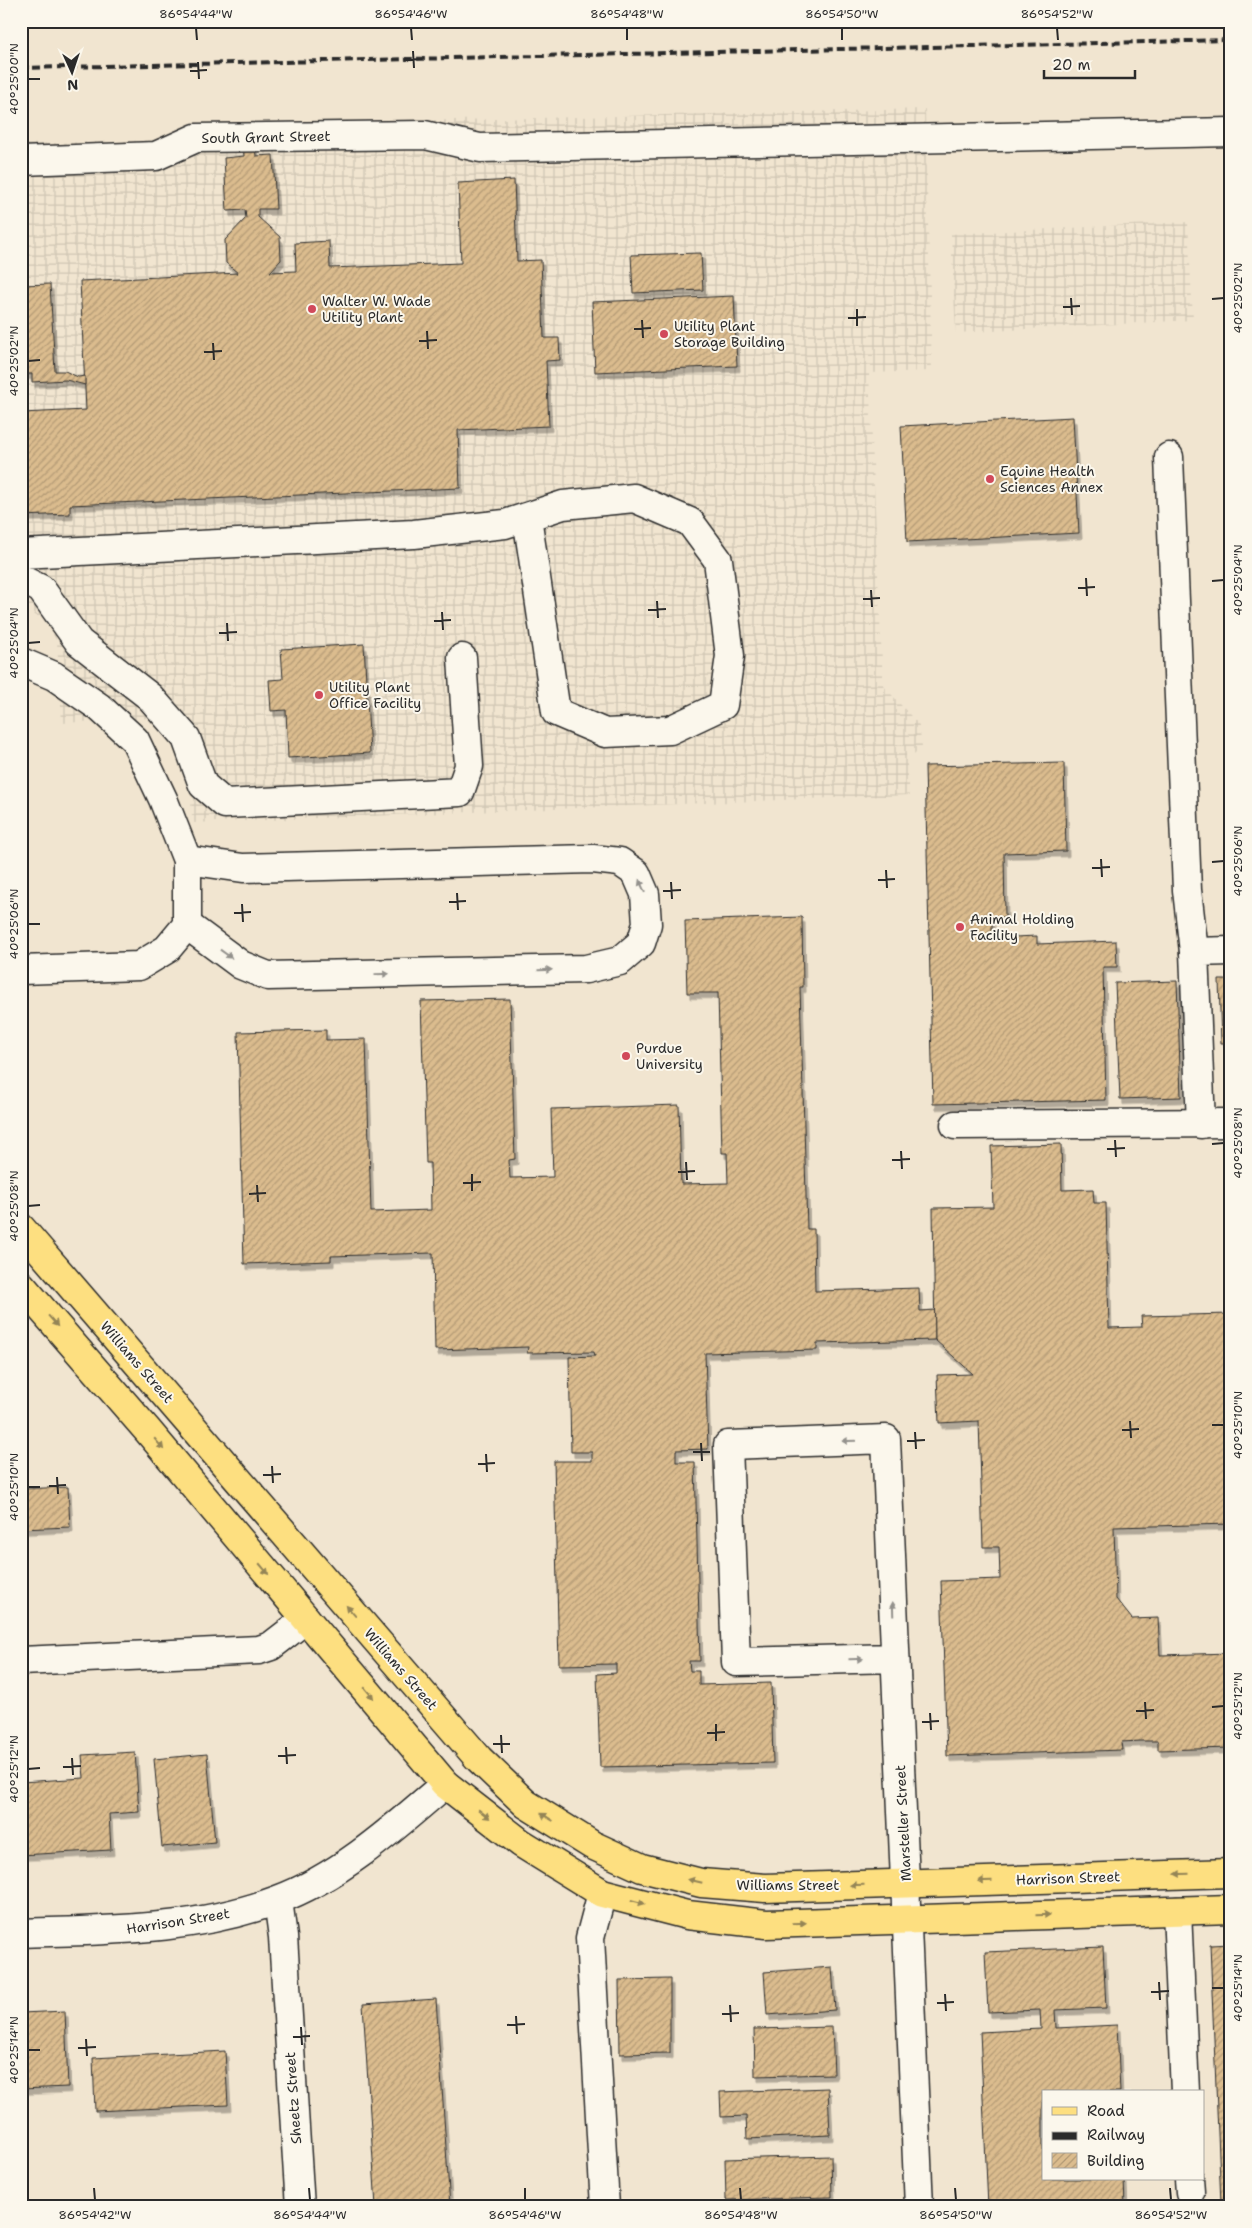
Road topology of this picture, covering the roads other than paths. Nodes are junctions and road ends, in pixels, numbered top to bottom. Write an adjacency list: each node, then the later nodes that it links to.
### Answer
1 (1231, 132): 2 (street, South Grant Street)
2 (21, 161)
3 (1169, 457): 14 (street)
4 (527, 517): 4 (street); 5 (street)
5 (21, 554)
6 (21, 579): 7 (street)
7 (79, 642): 8 (street); 10 (street)
8 (462, 658)
9 (21, 662): 10 (street)
10 (54, 676): 11 (street)
11 (187, 860): 12 (street); 12 (street, one-way to 11)
12 (187, 925): 15 (street)
13 (1231, 951): 14 (street)
14 (1194, 952): 17 (street)
15 (21, 970)
16 (1231, 1123): 17 (street)
17 (1201, 1124): 18 (street)
18 (955, 1125)
19 (21, 1228): 26 (main road, Williams Street, one-way to 19)
20 (21, 1284): 21 (main road, one-way to 21)
21 (306, 1619): 23 (street); 24 (main road, one-way to 24)
22 (895, 1658): 22 (street, Marsteller Street, one-way to 22); 26 (street, Marsteller Street)
23 (21, 1661)
24 (445, 1784): 27 (main road, one-way to 27); 28 (street, Harrison Street)
25 (1231, 1873): 26 (main road, Harrison Street, one-way to 26)
26 (906, 1884): 31 (street, Marsteller Street)
27 (602, 1893): 31 (main road, one-way to 31); 35 (street)
28 (278, 1900): 32 (street, Harrison Street); 34 (street, Sheetz Street)
29 (1231, 1909): 30 (main road)
30 (1177, 1911): 31 (main road, one-way to 30); 33 (street)
31 (907, 1919): 36 (street, Marsteller Street)
32 (21, 1933)
33 (1185, 2090)
34 (300, 2207)
35 (604, 2207)
36 (919, 2207)

